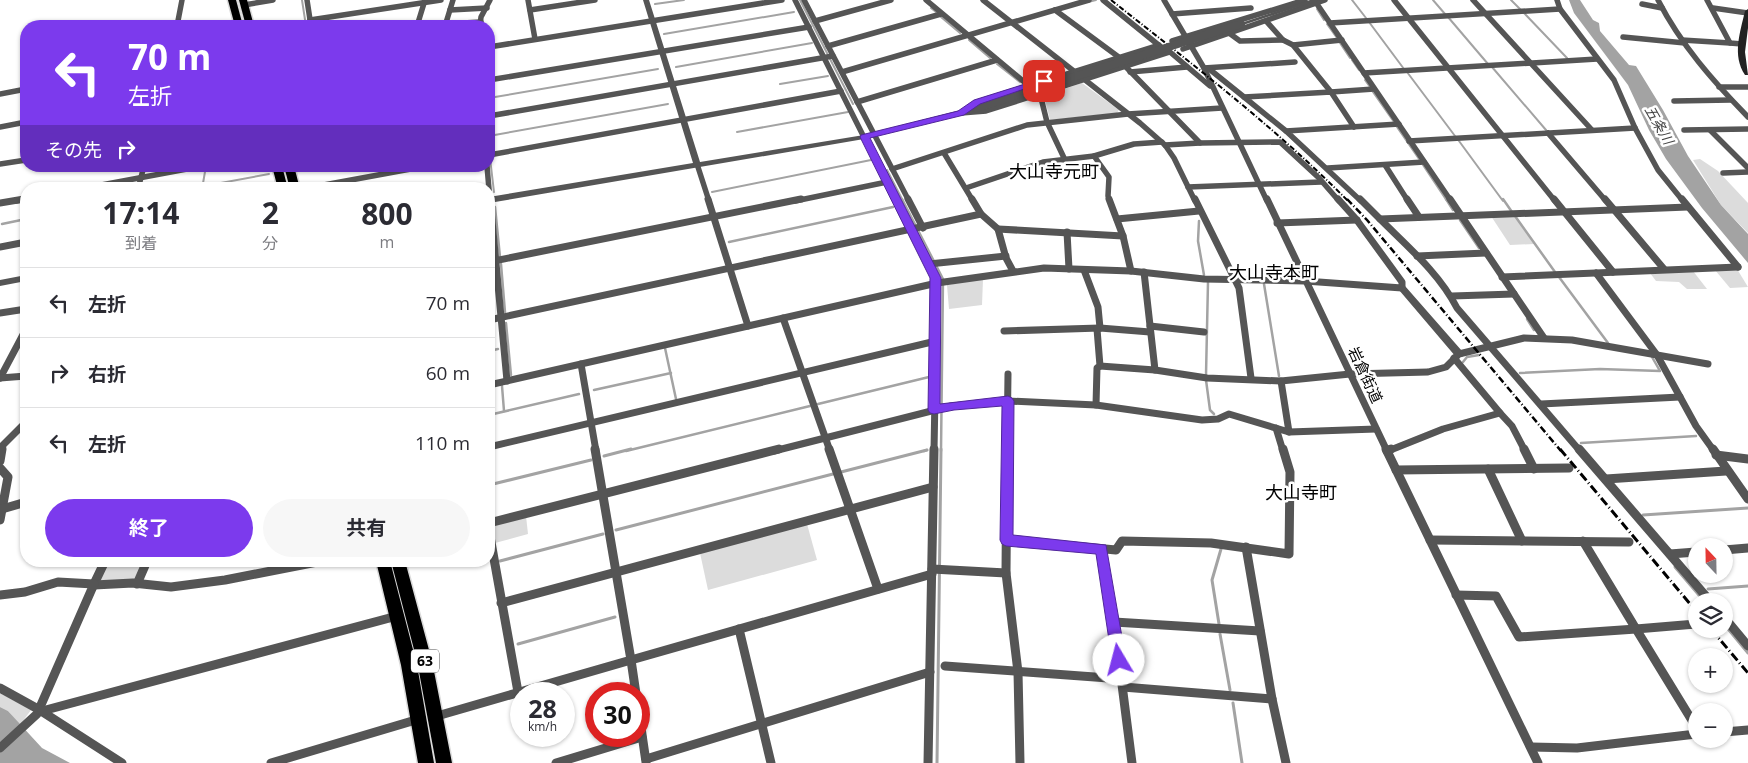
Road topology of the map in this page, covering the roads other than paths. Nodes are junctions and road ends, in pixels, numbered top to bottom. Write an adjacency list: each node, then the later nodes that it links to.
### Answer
1 (182, 0): 46 (street)
2 (232, 0): 47 (main road)
3 (273, 0): 29 (street)
4 (307, 0): 49 (street)
5 (441, 0): 28 (street)
6 (452, 0): 37 (street)
7 (490, 0): 32 (street)
8 (528, 0): 38 (street)
9 (595, 0): 38 (street)
10 (646, 0): 54 (street)
11 (782, 0): 54 (street)
12 (794, 0): 59 (street)
13 (804, 0): 55 (street)
14 (891, 0): 55 (street)
15 (926, 0): 40 (street)
16 (983, 0): 57 (street)
17 (1089, 0): 39 (street)
18 (1103, 0): 71 (street)
19 (1164, 0): 41 (street, 岩倉街道)
20 (1243, 0): 33 (street)
21 (1305, 0): 43 (street)
22 (1326, 0): 30 (street)
23 (1394, 0): 45 (street)
24 (1473, 0): 42 (street)
25 (1557, 0): 36 (street)
26 (1658, 0): 34 (street)
27 (1707, 0): 35 (street)
28 (425, 1): 50 (street); 51 (street)
29 (244, 2): 48 (main road)
30 (1317, 2): 56 (street); 58 (street); 113 (street, bridge)
31 (1642, 4): 34 (street)
32 (487, 8): 37 (street); 53 (street)
33 (1251, 8): 41 (street); 43 (street)
34 (1662, 8): 68 (street)
35 (1713, 8): 44 (street); 69 (street)
36 (1560, 9): 42 (street); 82 (street)
37 (450, 10): 52 (street)
38 (530, 10): 64 (street)
39 (1055, 10): 57 (street); 81 (street)
40 (941, 14): 61 (street); 74 (street)
41 (1172, 14): 62 (street, 岩倉街道)
42 (1486, 14): 45 (street); 85 (street)
43 (1257, 15): 62 (street)
44 (1748, 16): 70 (main road)
45 (1410, 18): 58 (street); 88 (street)
46 (178, 20)
47 (238, 20)
48 (248, 20)
49 (310, 20)
50 (327, 20)
51 (419, 20)
52 (447, 20)
53 (482, 20)
54 (652, 21): 64 (street); 77 (street)
55 (815, 21): 74 (street)
56 (1266, 21): 60 (street); 65 (street)
57 (1012, 22): 61 (street); 91 (street)
58 (1330, 23): 66 (street)
59 (809, 27): 77 (street); 80 (street)
60 (1229, 33): 65 (street); 75 (street)
61 (967, 35): 83 (street); 90 (street)
62 (1185, 37): 67 (street); 75 (street, 岩倉街道)
63 (1623, 37): 68 (street)
64 (534, 39): 73 (street)
65 (1283, 40): 72 (street)
66 (1342, 40): 72 (street); 92 (street)
67 (1172, 41)
68 (1684, 42): 69 (street); 99 (street)
69 (1730, 43): 70 (street)
70 (1744, 44): 93 (main road)
71 (1159, 45): 78 (street); 81 (street)
72 (1293, 45): 104 (street)
73 (495, 46)
74 (828, 46): 79 (street)
75 (1191, 46): 76 (street); 87 (street, 岩倉街道)
76 (1183, 48)
77 (662, 51): 94 (street); 96 (street)
78 (1169, 53): 86 (street); 89 (street)
79 (833, 56): 80 (street); 90 (street)
80 (824, 58): 96 (street); 103 (street)
81 (1120, 58): 91 (street)
82 (1597, 59): 85 (street); 123 (street)
83 (997, 60): 97 (street); 110 (street)
84 (1295, 62): 87 (street)
85 (1531, 63): 88 (street); 125 (street)
86 (1187, 67): 89 (street); 98 (street)
87 (1206, 68): 98 (street, 岩倉街道); 107 (street)
88 (1450, 68): 92 (street); 131 (street)
89 (1128, 70): 95 (street); 112 (street)
90 (842, 72): 110 (street)
91 (1075, 72): 95 (street); 97 (street)
92 (1364, 73): 101 (street)
93 (1748, 74)
94 (495, 79)
95 (1085, 80): 106 (street); 114 (street)
96 (672, 84): 115 (street); 117 (street)
97 (1029, 86): 113 (street)
98 (1212, 87): 111 (street, 岩倉街道)
99 (1719, 87): 100 (street); 108 (street)
100 (1748, 87)
101 (1374, 89): 104 (street); 120 (street)
102 (20, 90): 105 (street)
103 (840, 91): 117 (street); 132 (street)
104 (1331, 92): 107 (street); 122 (street)
105 (0, 94)
106 (1040, 94): 113 (street); 118 (street)
107 (1244, 96): 128 (street)
108 (1731, 100): 109 (street); 116 (street)
109 (1674, 101)
110 (857, 102): 130 (street)
111 (1222, 108): 112 (street); 134 (street, 岩倉街道)
112 (1171, 112): 114 (street); 135 (street)
113 (961, 113): 130 (street)
114 (1128, 114): 118 (street); 136 (street)
115 (495, 115)
116 (1748, 117)
117 (682, 120): 138 (street); 144 (street)
118 (1047, 122): 137 (street); 140 (street)
119 (20, 123): 121 (street)
120 (1399, 124): 122 (street); 133 (street)
121 (0, 126)
122 (1354, 127): 128 (street)
123 (1635, 128): 125 (street); 166 (street)
124 (1748, 129): 127 (street)
125 (1592, 130): 129 (street)
126 (1684, 130): 127 (street)
127 (1710, 130): 147 (street)
128 (1286, 131): 146 (street)
129 (1548, 133): 131 (street); 167 (street)
130 (874, 134): 132 (street); 148 (street)
131 (1504, 135): 133 (street); 169 (street)
132 (864, 137): 144 (street); 158 (street)
133 (1409, 141): 142 (street)
134 (1240, 142): 135 (street); 159 (street); 160 (street, 岩倉街道)
135 (1200, 143): 136 (street)
136 (1163, 144): 139 (street); 161 (street)
137 (944, 153): 148 (street); 162 (street)
138 (495, 154)
139 (1094, 156): 140 (street); 174 (street)
140 (1065, 160): 162 (street)
141 (20, 161): 143 (street)
142 (1424, 162): 145 (street); 171 (street)
143 (0, 164)
144 (698, 164): 164 (street); 172 (street)
145 (1385, 165): 146 (street); 173 (street)
146 (1328, 168): 175 (street)
147 (1748, 168)
148 (892, 169): 178 (street)
149 (142, 172): 154 (street)
150 (172, 172): 154 (street)
151 (394, 172): 157 (street)
152 (1748, 172): 153 (street)
153 (1723, 173)
154 (141, 178): 155 (street); 156 (street)
155 (119, 182)
156 (140, 182)
157 (340, 182)
158 (887, 182): 172 (street); 178 (street)
159 (1322, 182): 160 (street); 176 (street)
160 (1259, 184): 161 (street); 177 (street, 岩倉街道)
161 (1188, 187): 168 (street)
162 (966, 188): 170 (street)
163 (20, 199): 165 (street)
164 (495, 199)
165 (0, 203)
166 (1688, 207): 167 (street); 192 (street)
167 (1614, 210): 169 (street); 192 (street)
168 (1199, 211): 174 (street); 200 (street)
169 (1566, 212): 171 (street); 196 (street)
170 (981, 214): 178 (street); 179 (street)
171 (1460, 215): 173 (street); 184 (street)
172 (714, 217): 187 (street); 189 (street)
173 (1419, 217): 175 (street)
174 (1117, 219): 181 (street)
175 (1380, 219): 186 (street)
176 (1357, 220): 177 (street); 205 (street)
177 (1277, 223): 202 (street, 岩倉街道)
178 (917, 229): 188 (street); 189 (street)
179 (998, 229): 180 (street); 185 (street)
180 (1067, 232): 181 (street); 190 (street)
181 (1123, 236): 194 (street)
182 (20, 243): 183 (street)
183 (0, 247)
184 (1486, 253): 186 (street); 198 (street)
185 (1006, 256): 188 (street); 193 (street)
186 (1417, 256): 207 (street)
187 (495, 261)
188 (932, 264): 204 (street)
189 (730, 269): 210 (street); 213 (street)
190 (1069, 269): 191 (street); 193 (street)
191 (1084, 270): 194 (street); 214 (street)
192 (1664, 270): 196 (street)
193 (1014, 271): 204 (street)
194 (1131, 271): 195 (street)
195 (1144, 272): 200 (street); 215 (street)
196 (1613, 272): 197 (street)
197 (1596, 273): 198 (street); 222 (street)
198 (1502, 276): 206 (street)
199 (20, 279): 203 (street)
200 (1235, 279): 202 (street); 233 (street)
201 (495, 281): 210 (street)
202 (1305, 281): 205 (street); 230 (street, 岩倉街道)
203 (0, 282)
204 (941, 283): 211 (street); 220 (street)
205 (1402, 288): 223 (street)
206 (1514, 294): 207 (street); 218 (street)
207 (1452, 296): 221 (street)
208 (20, 311): 209 (street)
209 (0, 313)
210 (501, 318): 212 (street); 235 (street)
211 (783, 318): 213 (street); 228 (street)
212 (495, 319)
213 (748, 326): 224 (street)
214 (1098, 328): 215 (street); 216 (street); 226 (street)
215 (1150, 329): 217 (street); 227 (street)
216 (1004, 331)
217 (1204, 332)
218 (1544, 338): 221 (street); 222 (street)
219 (20, 340): 232 (street)
220 (936, 342): 228 (street); 241 (street)
221 (1492, 347): 223 (street); 239 (street)
222 (1657, 355): 225 (street); 237 (street)
223 (1457, 356): 230 (street); 242 (street)
224 (581, 364): 235 (street); 243 (street)
225 (1708, 364)
226 (1100, 366): 227 (street); 240 (street)
227 (1155, 370): 233 (street)
228 (802, 373): 243 (street); 248 (street)
229 (1008, 374): 238 (street)
230 (1350, 374): 234 (street); 245 (street, 岩倉街道)
231 (20, 376): 232 (street)
232 (0, 378)
233 (1251, 378): 234 (street)
234 (1281, 380): 247 (street)
235 (506, 381): 236 (street)
236 (495, 384)
237 (1680, 397): 239 (street); 253 (street)
238 (1008, 401): 240 (street); 241 (street); 270 (street)
239 (1541, 404): 262 (street)
240 (1096, 405): 244 (street)
241 (939, 409): 248 (street); 263 (street)
242 (1500, 413): 252 (street); 259 (street)
243 (592, 423): 251 (street); 264 (street)
244 (1276, 428): 247 (street); 275 (street)
245 (1376, 429): 247 (street); 252 (street, 岩倉街道)
246 (20, 431): 249 (street)
247 (1289, 432)
248 (824, 437): 264 (street); 267 (street)
249 (11, 438): 250 (street); 255 (street)
250 (0, 440)
251 (495, 446)
252 (1386, 450): 260 (street, 岩倉街道)
253 (1716, 456): 254 (street); 261 (street)
254 (1748, 459)
255 (0, 461)
256 (0, 468): 268 (street)
257 (1569, 468): 259 (street)
258 (1488, 469): 259 (street); 260 (street); 272 (street)
259 (1534, 469)
260 (1396, 470): 271 (street, 岩倉街道)
261 (1726, 471): 262 (street); 265 (street)
262 (1606, 478): 280 (street)
263 (933, 487): 267 (street); 288 (street)
264 (603, 494): 269 (street); 287 (street)
265 (1748, 499)
266 (20, 505): 268 (street)
267 (849, 509): 287 (street); 292 (street)
268 (1, 514)
269 (495, 522)
270 (1006, 540): 277 (street); 289 (street)
271 (1430, 540): 272 (street); 295 (street, 岩倉街道)
272 (1522, 541): 273 (street)
273 (1583, 541): 274 (street); 302 (street)
274 (1629, 542)
275 (1246, 547): 277 (street); 303 (street)
276 (1748, 548): 278 (street)
277 (1102, 549): 298 (street)
278 (1733, 549)
279 (1688, 553): 280 (street)
280 (1670, 554): 293 (street)
281 (102, 567): 291 (street)
282 (144, 567): 290 (street)
283 (291, 567): 290 (street)
284 (385, 567): 297 (main road, 63)
285 (400, 567): 318 (main road, 63)
286 (495, 567): 296 (street)
287 (615, 572): 296 (street); 305 (street)
288 (932, 572): 289 (street); 292 (street); 307 (street)
289 (1006, 573): 308 (street)
290 (137, 584): 291 (street)
291 (94, 585): 294 (street); 316 (street)
292 (878, 590): 301 (street)
293 (1703, 593)
294 (0, 595)
295 (1456, 595): 302 (street); 327 (street, 岩倉街道)
296 (501, 603): 309 (street)
297 (397, 616): 316 (street); 319 (main road, 63)
298 (1114, 622): 303 (street); 312 (street)
299 (1688, 625): 302 (street)
300 (1733, 627): 304 (street)
301 (739, 629): 305 (street); 320 (street)
302 (1636, 629): 317 (street)
303 (1260, 632): 315 (street)
304 (1746, 641)
305 (631, 660): 310 (street); 311 (street)
306 (945, 666): 308 (street)
307 (930, 672): 320 (street); 335 (street)
308 (1018, 672): 312 (street); 336 (street)
309 (516, 682)
310 (553, 682)
311 (634, 682)
312 (1123, 683): 315 (street); 337 (street)
313 (0, 688): 316 (street)
314 (510, 694): 318 (street)
315 (1272, 700): 338 (street)
316 (39, 711): 326 (street); 329 (street)
317 (1688, 714)
318 (437, 716): 332 (main road, 63)
319 (419, 719): 330 (street); 331 (main road, 63)
320 (761, 724): 328 (street); 334 (street)
321 (1748, 730): 322 (street)
322 (1733, 731)
323 (1688, 735): 327 (street)
324 (609, 747): 333 (street)
325 (644, 747): 328 (street)
326 (0, 748)
327 (1531, 748): 339 (street, 岩倉街道)
328 (646, 761)
329 (122, 763)
330 (271, 763)
331 (426, 763)
332 (444, 763)
333 (556, 763)
334 (771, 763)
335 (928, 763)
336 (1020, 763)
337 (1132, 763)
338 (1286, 763)
339 (1538, 763)

